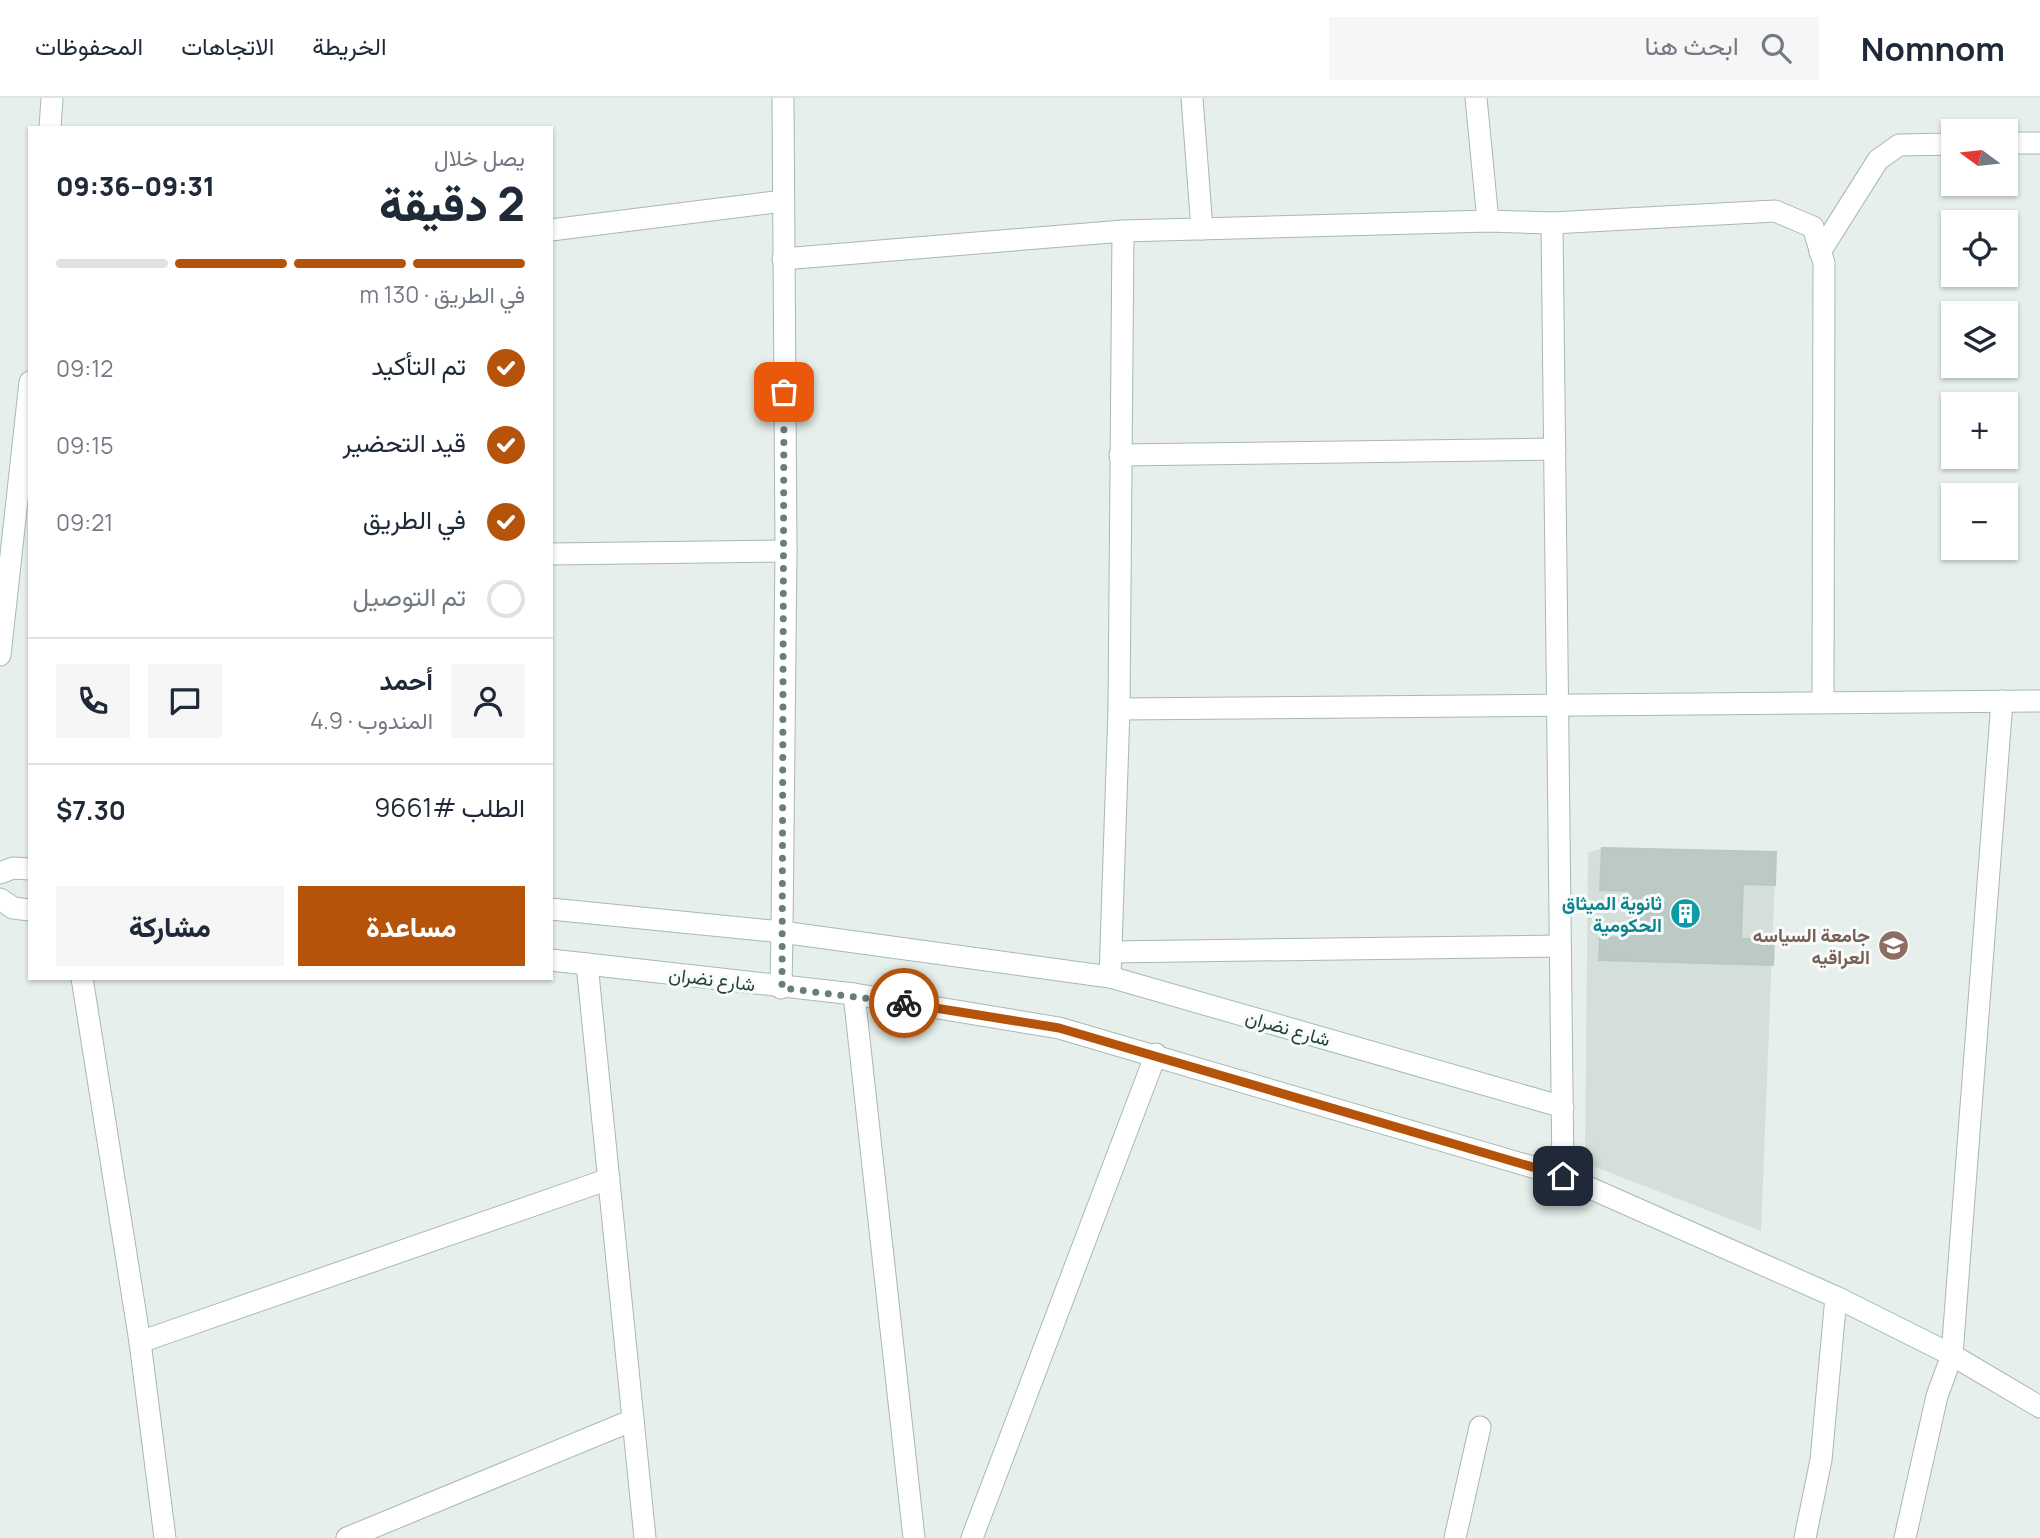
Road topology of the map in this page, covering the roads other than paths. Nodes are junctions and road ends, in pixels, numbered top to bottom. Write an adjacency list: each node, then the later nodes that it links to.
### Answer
1 (52, 98): 5 (street)
2 (783, 98): 9 (street)
3 (1192, 98): 12 (street)
4 (1476, 98): 10 (street)
5 (50, 126)
6 (2040, 143): 8 (street)
7 (1941, 144): 15 (street)
8 (2018, 144)
9 (783, 201): 13 (street); 16 (street)
10 (1488, 221): 11 (street); 12 (street)
11 (1552, 223): 15 (street); 18 (street)
12 (1202, 229): 14 (street)
13 (553, 230)
14 (1123, 231): 16 (street); 19 (street)
15 (1820, 252): 25 (street)
16 (783, 259): 20 (street)
17 (28, 400): 22 (street)
18 (1555, 449): 19 (street); 26 (street)
19 (1120, 455): 27 (street)
20 (786, 551): 21 (street); 33 (street)
21 (553, 554)
22 (0, 655)
23 (2002, 701): 24 (street); 25 (street); 48 (street)
24 (2040, 701)
25 (1823, 702): 26 (street)
26 (1558, 705): 27 (street); 34 (street)
27 (1119, 709): 35 (street)
28 (28, 869): 29 (street)
29 (0, 873)
30 (0, 899): 32 (street)
31 (553, 909): 33 (street, شارع نضران)
32 (28, 910)
33 (782, 932): 38 (street, شارع نضران); 40 (street)
34 (1560, 946): 35 (street); 43 (street)
35 (1111, 952): 38 (street)
36 (553, 960): 37 (street, شارع نضران)
37 (587, 964): 40 (street, شارع نضران); 45 (street)
38 (1110, 977): 43 (street, شارع نضران)
39 (82, 980): 47 (street)
40 (782, 988): 41 (street, شارع نضران)
41 (854, 994): 42 (street, شارع نضران); 55 (street)
42 (1156, 1054): 44 (street, شارع نضران); 56 (street)
43 (1563, 1107): 44 (street)
44 (1563, 1176): 46 (street, شارع نضران)
45 (609, 1179): 47 (street); 50 (street)
46 (1836, 1297): 48 (street, شارع نضران); 58 (street)
47 (140, 1342): 52 (street)
48 (1952, 1355): 49 (street, شارع نضران); 59 (street)
49 (2040, 1407)
50 (633, 1420): 53 (street); 54 (street)
51 (1480, 1427): 57 (street)
52 (165, 1538)
53 (347, 1538)
54 (645, 1538)
55 (914, 1538)
56 (972, 1538)
57 (1455, 1538)
58 (1805, 1538)
59 (1905, 1538)

